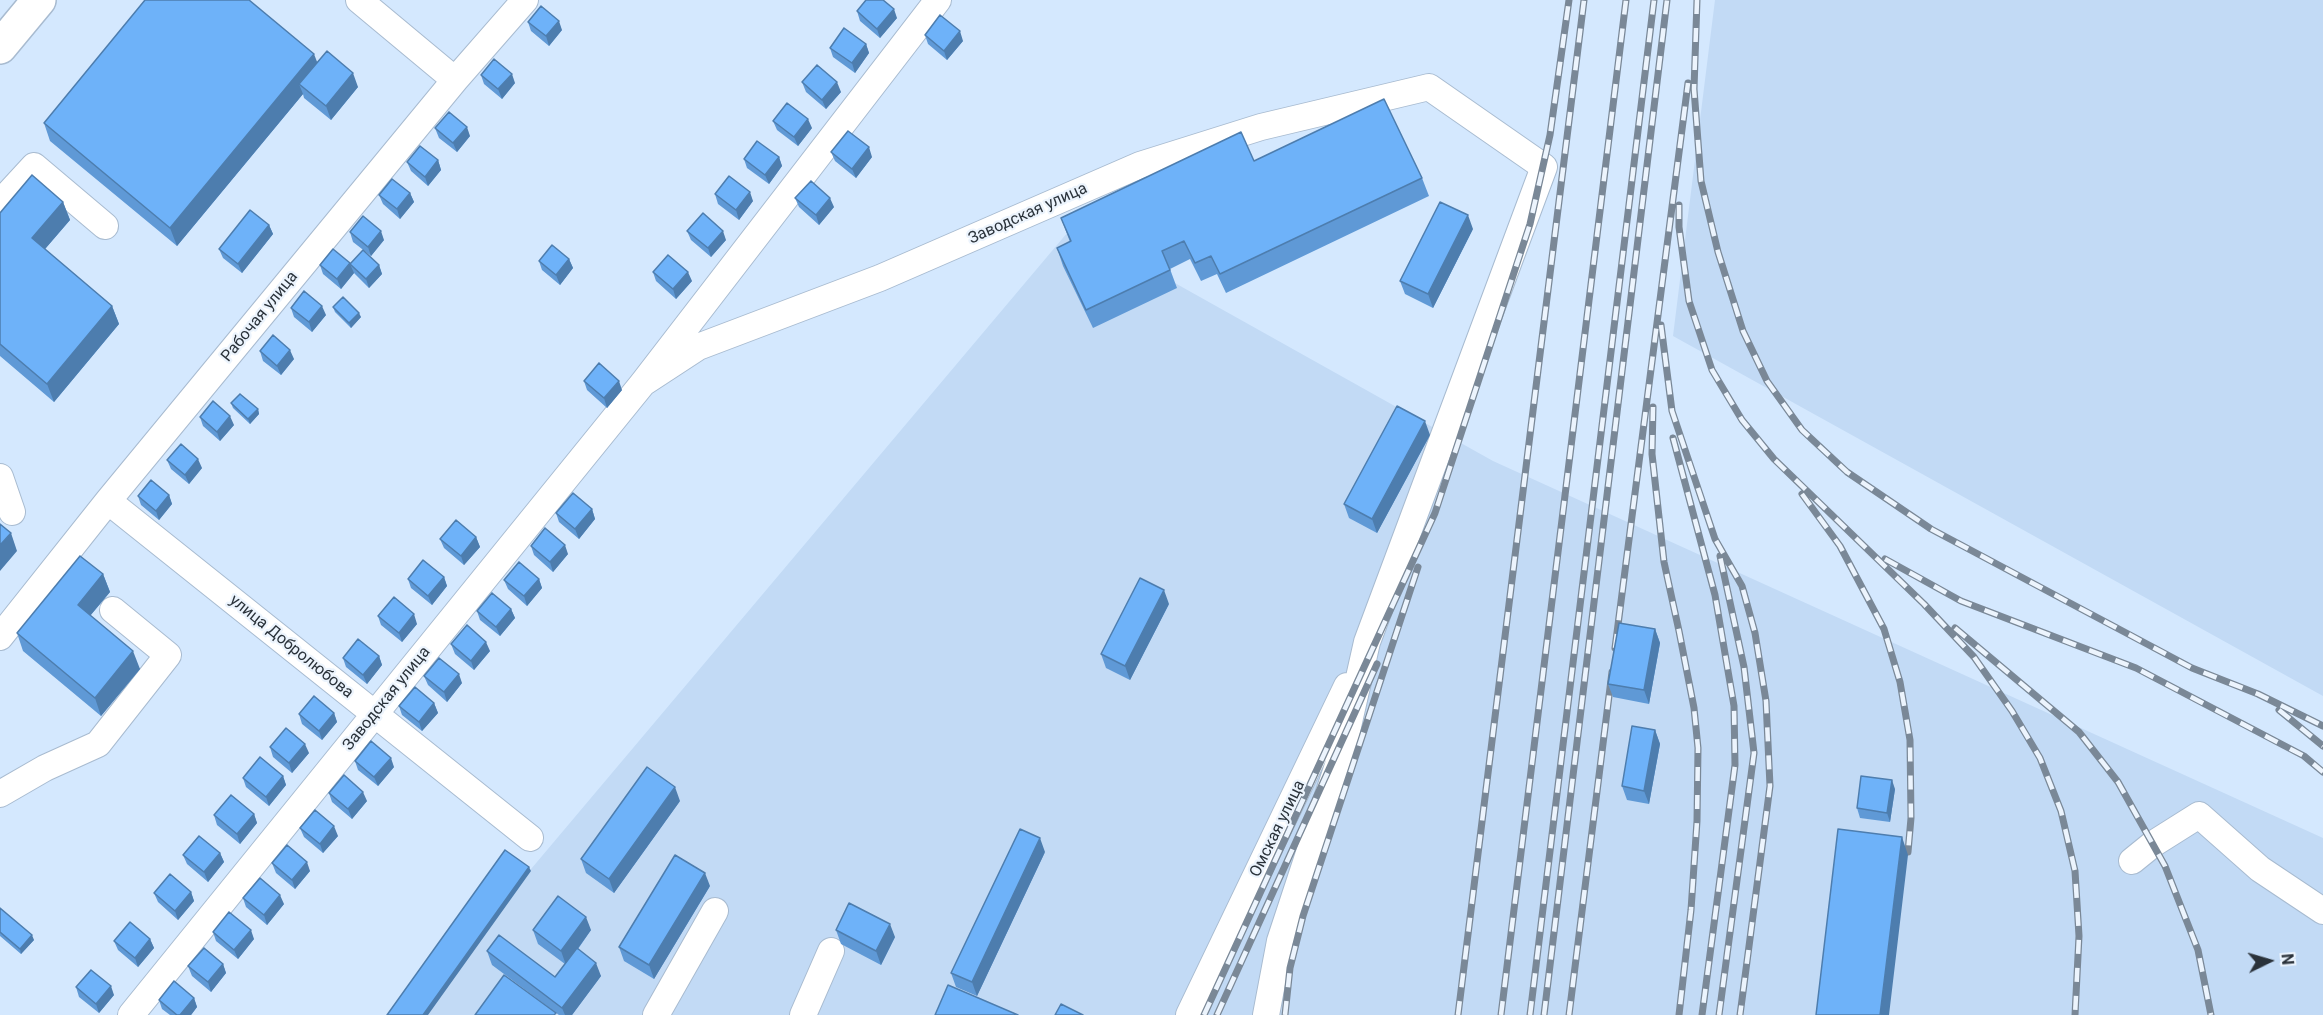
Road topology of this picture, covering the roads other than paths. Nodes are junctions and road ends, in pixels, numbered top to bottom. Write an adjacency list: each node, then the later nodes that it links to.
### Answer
1 (39, 0): 5 (main road)
2 (359, 0): 6 (street)
3 (525, 0): 6 (street, Рабочая улица)
4 (938, 0): 9 (street, Заводская улица)
5 (0, 47)
6 (455, 80): 11 (street, Рабочая улица)
7 (0, 203): 8 (street)
8 (105, 226)
9 (643, 383): 15 (street, Заводская улица); 16 (street, Заводская улица)
10 (0, 477): 12 (street)
11 (108, 501): 14 (street, Рабочая улица); 16 (street, улица Добролюбова)
12 (12, 512)
13 (113, 610): 17 (street)
14 (0, 637)
15 (1367, 642): 26 (street, Омская улица); 27 (street)
16 (375, 714): 18 (street, улица Добролюбова); 23 (street, Заводская улица)
17 (0, 794)
18 (530, 838)
19 (2132, 861): 20 (street)
20 (2323, 910)
21 (716, 911): 24 (street)
22 (831, 951): 25 (street)
23 (131, 1015)
24 (656, 1015)
25 (803, 1015)
26 (1189, 1015)
27 (1266, 1015)

